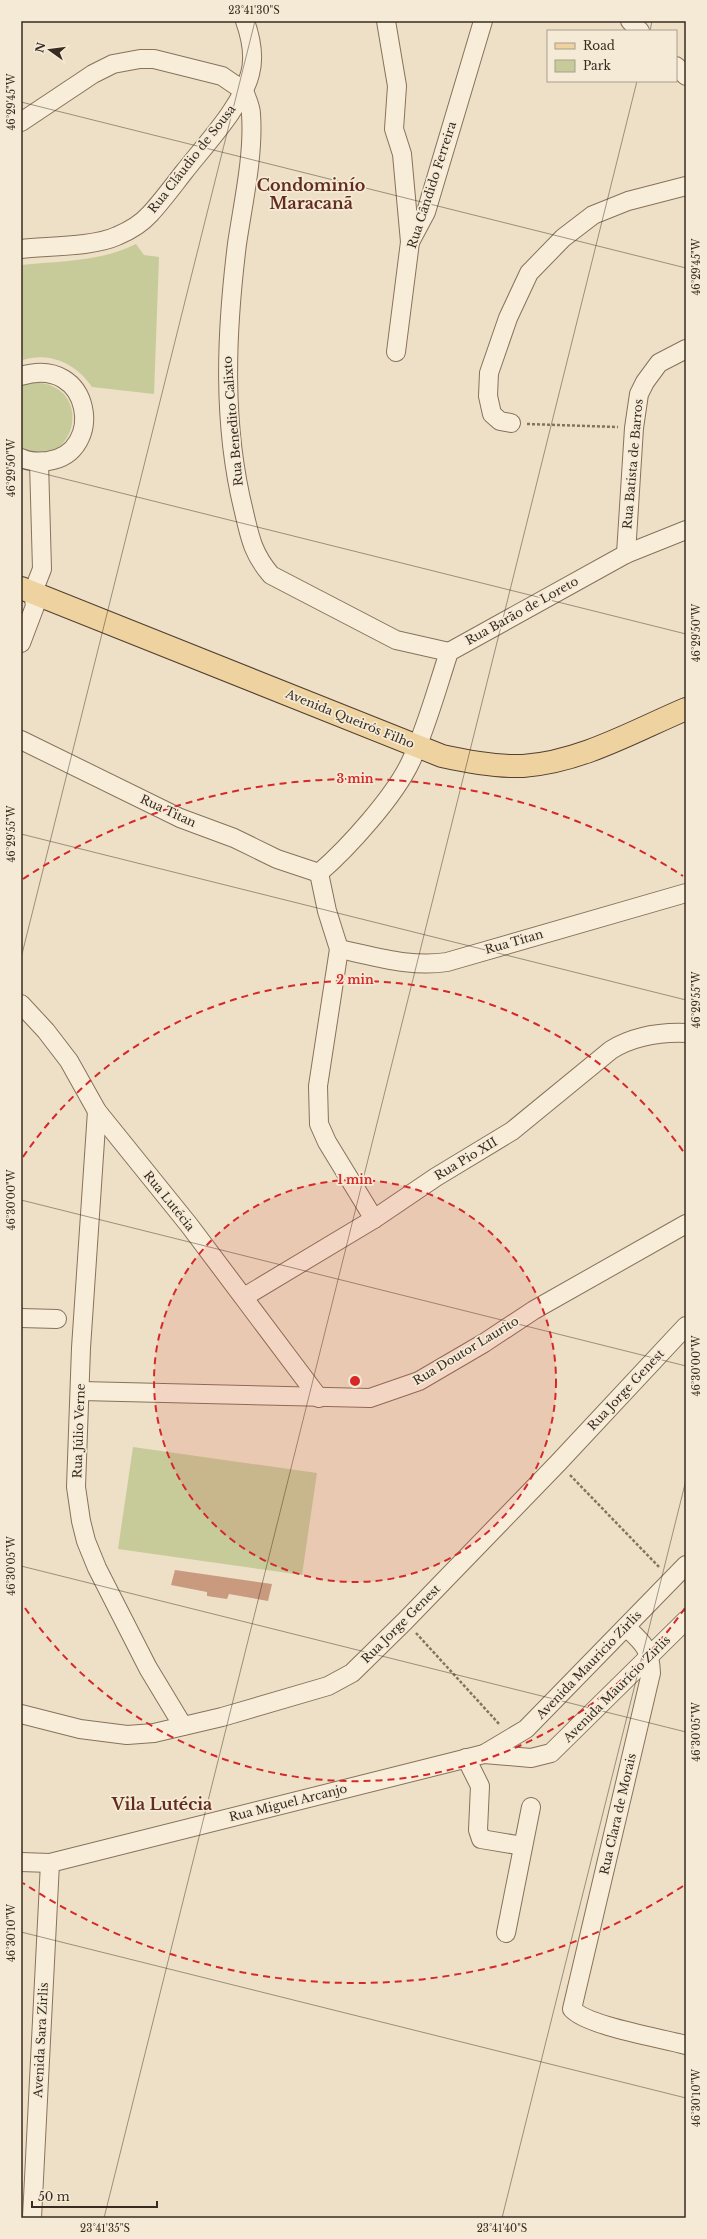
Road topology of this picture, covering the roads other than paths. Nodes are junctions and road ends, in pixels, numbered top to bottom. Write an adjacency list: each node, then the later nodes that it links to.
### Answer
1 (245, 21): 8 (street, Rua Cláudio de Sousa)
2 (386, 21): 11 (street)
3 (483, 21): 11 (street, Rua Cândido Ferreira)
4 (630, 21): 5 (street)
5 (639, 30)
6 (677, 67): 7 (street)
7 (686, 76)
8 (244, 91): 9 (street); 12 (street, Rua Cláudio de Sousa); 23 (street, Rua Benedito Calixto)
9 (21, 122)
10 (686, 186): 16 (street)
11 (410, 242): 14 (street, Rua Cândido Ferreira)
12 (21, 249)
13 (686, 349): 20 (street, Rua Batista de Barros)
14 (396, 352)
15 (21, 376): 18 (street)
16 (511, 423)
17 (21, 458): 18 (street)
18 (38, 462): 21 (street)
19 (686, 530): 20 (street, Rua Barão de Loreto)
20 (626, 554): 23 (street, Rua Barão de Loreto)
21 (27, 590): 22 (street); 26 (main road, Avenida Queirós Filho)
22 (21, 643)
23 (449, 652): 26 (street)
24 (686, 709): 26 (main road, Avenida Queirós Filho)
25 (21, 740): 27 (street, Rua Titan)
26 (417, 745): 27 (street)
27 (319, 873): 29 (street)
28 (686, 892): 29 (street, Rua Titan)
29 (339, 949): 33 (street)
30 (21, 1004): 32 (street, Rua Lutécia)
31 (686, 1034): 33 (street, Rua Pio XII)
32 (97, 1111): 35 (street, Rua Lutécia); 39 (street, Rua Júlio Verne)
33 (374, 1219): 35 (street, Rua Pio XII)
34 (686, 1224): 40 (street, Rua Doutor Laurito)
35 (244, 1298): 40 (street, Rua Lutécia)
36 (21, 1318): 37 (street)
37 (57, 1320)
38 (686, 1326): 46 (street, Rua Jorge Genest)
39 (80, 1391): 40 (street, Rua Doutor Laurito); 46 (street, Rua Júlio Verne)
40 (319, 1398)
41 (686, 1565): 43 (street, Avenida Mauricio Zirlis)
42 (685, 1624): 44 (street, Avenida Maurício Zirlis)
43 (626, 1626): 44 (street, Rua Clara de Morais); 47 (street, Avenida Mauricio Zirlis)
44 (650, 1656): 49 (street, Avenida Maurício Zirlis); 56 (street, Rua Clara de Morais)
45 (21, 1714): 46 (street, Rua Jorge Genest)
46 (183, 1726)
47 (519, 1734): 48 (street, Avenida Mauricio Zirlis); 49 (street)
48 (484, 1754): 49 (street); 50 (street, Rua Miguel Arcanjo)
49 (546, 1756)
50 (466, 1758): 52 (street); 54 (street, Rua Miguel Arcanjo)
51 (531, 1807): 52 (street)
52 (523, 1846): 55 (street)
53 (21, 1862): 54 (street, Rua Miguel Arcanjo)
54 (50, 1862): 57 (street, Avenida Sara Zirlis)
55 (506, 1933)
56 (686, 2045)
57 (32, 2218)

